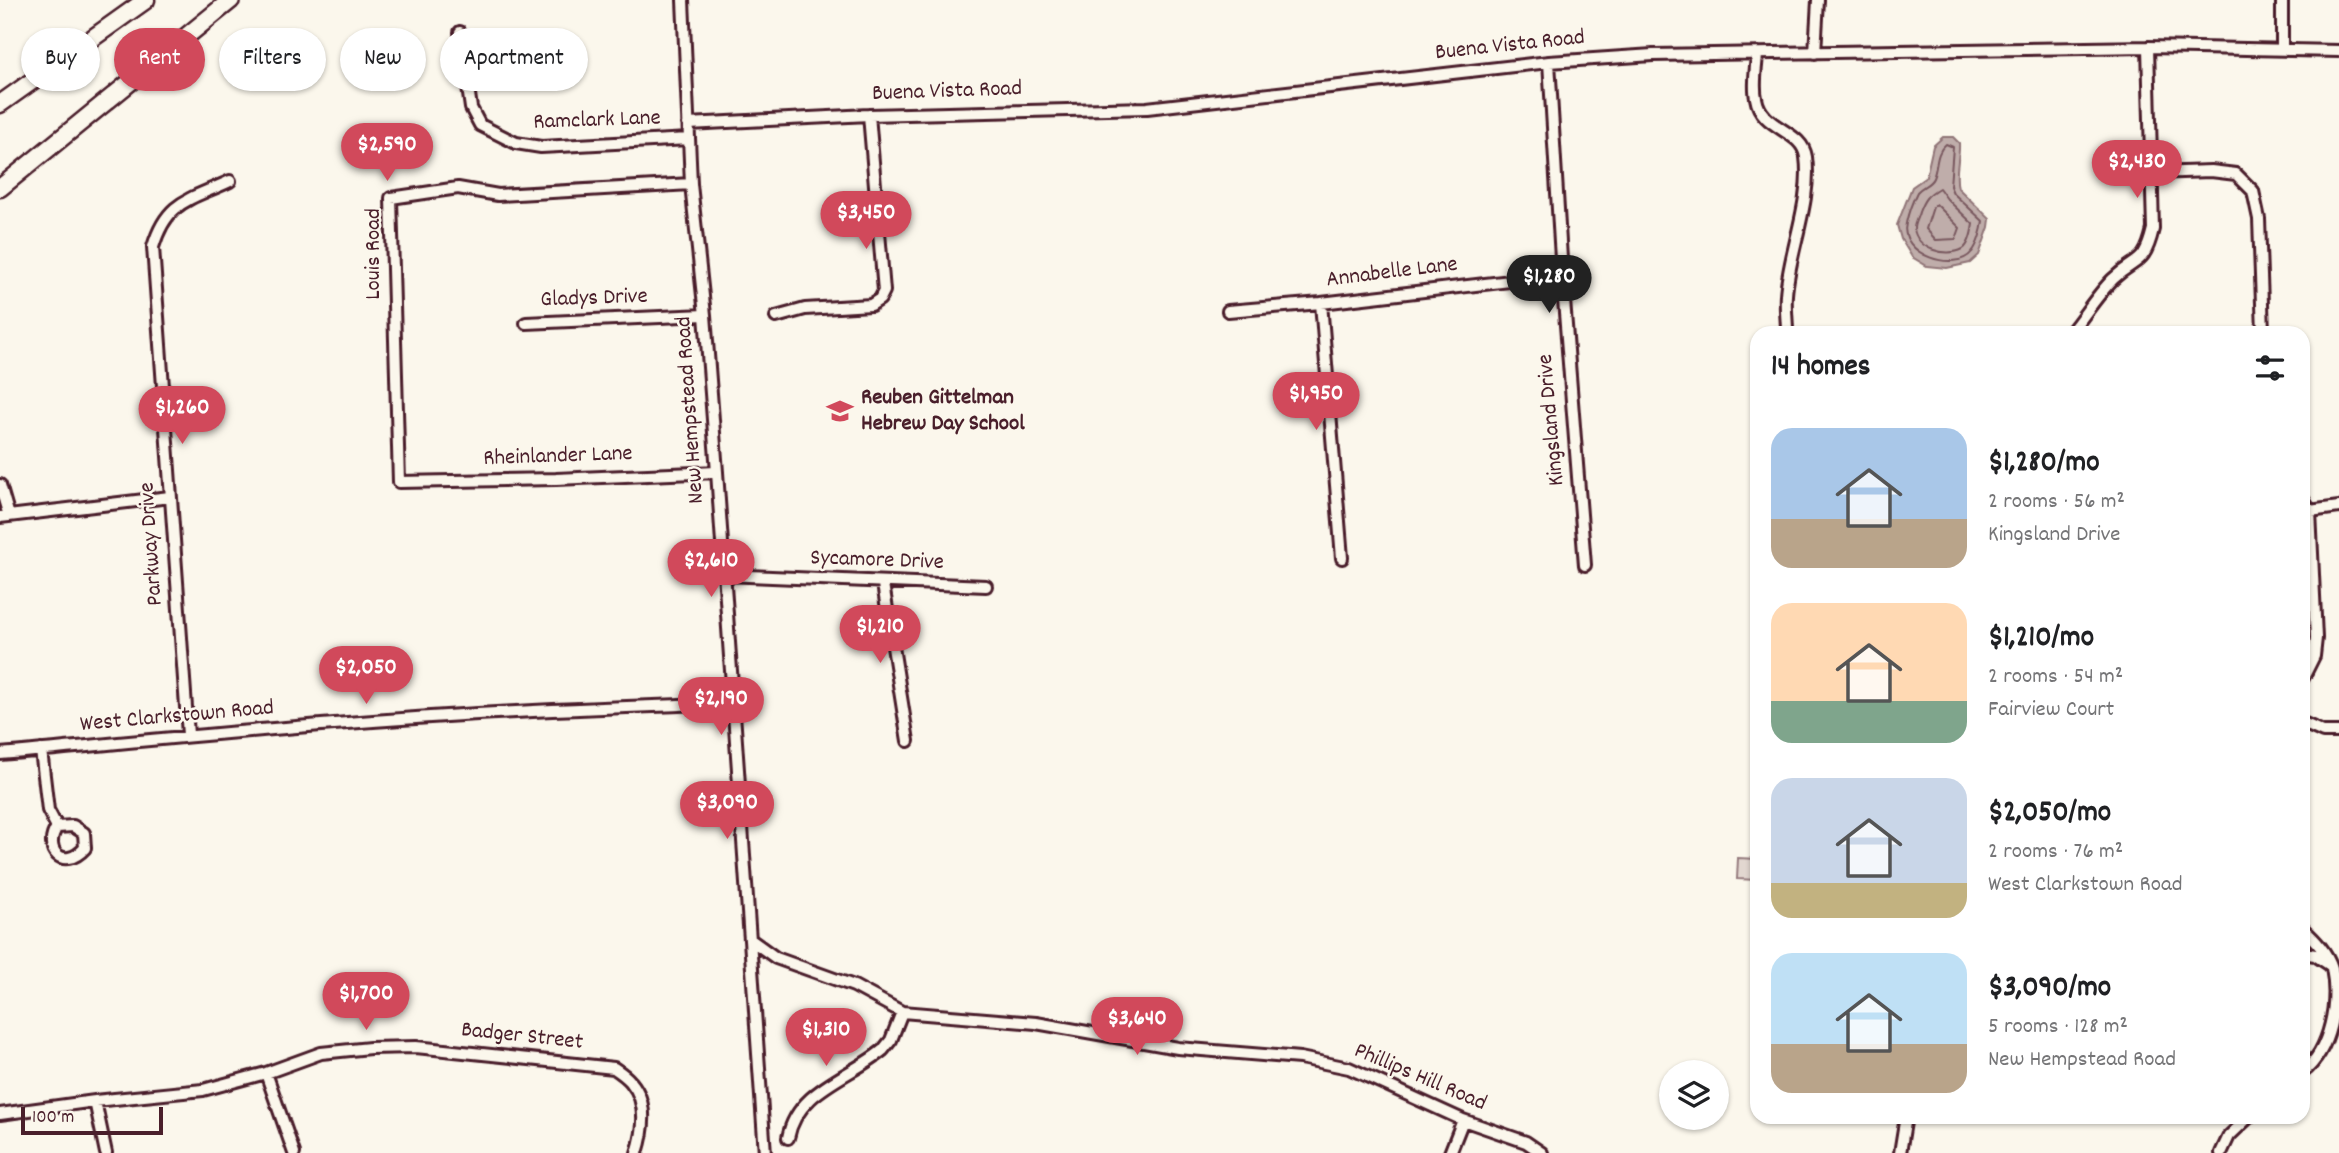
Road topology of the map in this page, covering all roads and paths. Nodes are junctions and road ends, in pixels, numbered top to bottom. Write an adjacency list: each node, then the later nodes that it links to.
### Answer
1 (146, 0): 17 (highway)
2 (230, 0): 7 (highway)
3 (243, 0): 8 (highway)
4 (683, 0): 19 (street, New Hempstead Road)
5 (1818, 0): 12 (street)
6 (2282, 0): 10 (street)
7 (195, 28)
8 (201, 28)
9 (2148, 47): 10 (street, Buena Vista Road); 12 (street, Buena Vista Road); 21 (street)
10 (2282, 50): 11 (street, Buena Vista Road)
11 (2339, 51)
12 (1815, 53): 13 (street, Buena Vista Road)
13 (1757, 55): 14 (street, Buena Vista Road); 31 (street)
14 (1549, 62): 18 (street, Buena Vista Road); 25 (street, Kingsland Drive)
15 (117, 91): 24 (highway)
16 (469, 91): 20 (street, Ramclark Lane)
17 (0, 104)
18 (869, 115): 19 (street, Buena Vista Road); 29 (street)
19 (688, 124): 20 (street, New Hempstead Road)
20 (689, 139): 23 (street, New Hempstead Road)
21 (2153, 173): 32 (street); 33 (street)
22 (230, 181): 37 (street, Parkway Drive)
23 (691, 184): 28 (street, New Hempstead Road); 35 (street, Louis Road)
24 (0, 188)
25 (1562, 275): 26 (street, Annabelle Lane); 42 (street, Kingsland Drive)
26 (1321, 303): 27 (street, Annabelle Lane); 41 (street)
27 (1228, 311)
28 (705, 315): 30 (street, Gladys Drive); 34 (street, New Hempstead Road)
29 (776, 317)
30 (526, 323)
31 (1787, 326)
32 (2076, 326)
33 (2263, 326)
34 (717, 472): 35 (street, Rheinlander Lane); 43 (street, New Hempstead Road)
35 (399, 482)
36 (0, 485): 40 (street)
37 (170, 497): 40 (street); 50 (street, Parkway Drive)
38 (2339, 507): 39 (street)
39 (2310, 511): 46 (street)
40 (4, 516)
41 (1342, 558)
42 (1585, 565)
43 (725, 575): 44 (street, Sycamore Drive); 47 (street, New Hempstead Road)
44 (883, 583): 45 (street, Sycamore Drive); 51 (street)
45 (986, 586)
46 (2310, 664)
47 (734, 703): 50 (street, West Clarkstown Road); 56 (street, New Hempstead Road)
48 (2310, 728): 49 (street)
49 (2339, 732)
50 (188, 735): 52 (street, West Clarkstown Road)
51 (908, 741)
52 (41, 750): 53 (street, West Clarkstown Road); 54 (street)
53 (0, 754)
54 (57, 827)
55 (2310, 935): 58 (street)
56 (751, 940): 59 (street, Phillips Hill Road); 71 (street, New Hempstead Road)
57 (2310, 954): 58 (street)
58 (2332, 967): 60 (street)
59 (902, 1012): 64 (street, Phillips Hill Road); 67 (street)
60 (2310, 1066)
61 (266, 1073): 62 (street, Badger Street); 69 (street); 70 (street, Badger Street)
62 (95, 1101): 63 (street, Badger Street); 68 (street)
63 (0, 1114)
64 (1463, 1120): 72 (street); 73 (street, Phillips Hill Road)
65 (1905, 1124): 74 (street)
66 (2242, 1124): 75 (street)
67 (788, 1138)
68 (106, 1153)
69 (294, 1153)
70 (637, 1153)
71 (765, 1153)
72 (1450, 1153)
73 (1542, 1153)
74 (1900, 1153)
75 (2221, 1153)

